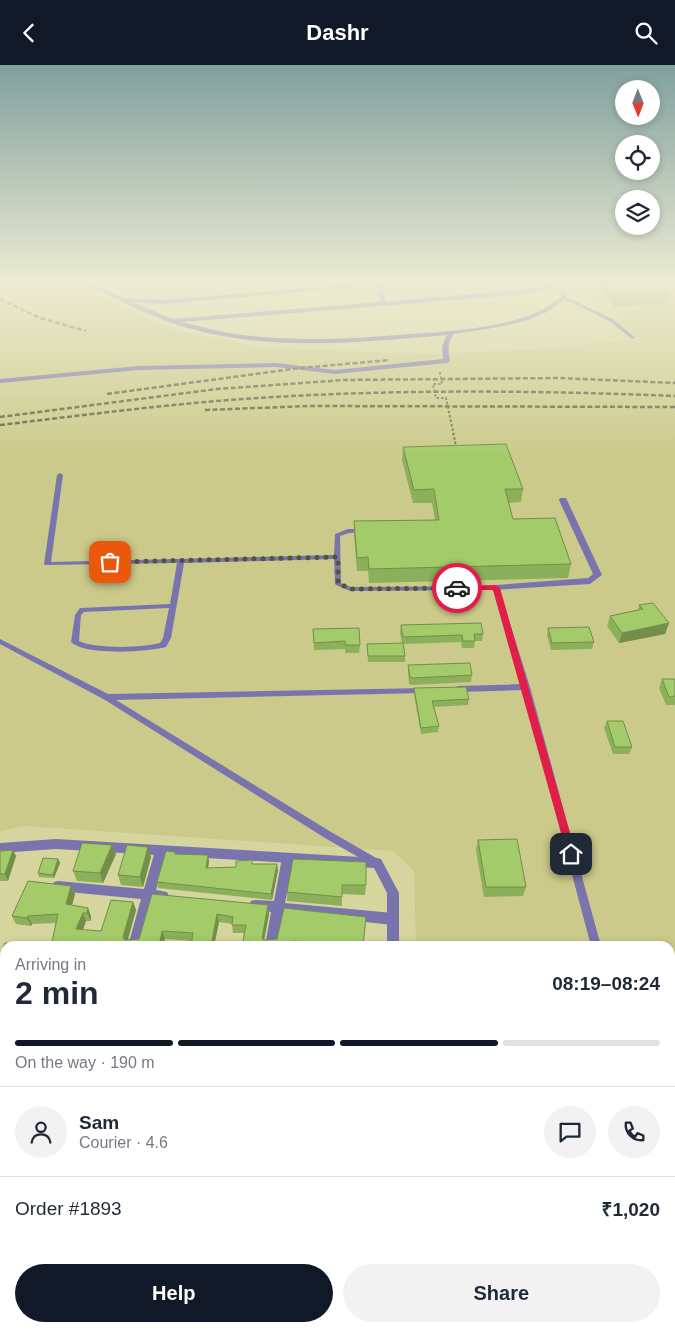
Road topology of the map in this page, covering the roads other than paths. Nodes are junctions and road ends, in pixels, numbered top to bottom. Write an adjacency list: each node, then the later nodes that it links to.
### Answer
1 (286, 341): 2 (street)
2 (346, 341)
3 (446, 341): 4 (street)
4 (0, 381)
5 (60, 475): 9 (lane)
6 (563, 500): 10 (street)
7 (374, 531): 8 (lane)
8 (338, 557): 9 (lane); 10 (lane)
9 (181, 561): 11 (lane)
10 (496, 588): 13 (lane)
11 (172, 606): 11 (lane)
12 (0, 641): 16 (lane)
13 (526, 687): 14 (lane); 30 (lane)
14 (446, 689)
15 (436, 690): 16 (lane)
16 (108, 697): 20 (lane)
17 (0, 848): 18 (street)
18 (161, 851): 19 (street); 22 (street)
19 (288, 858): 20 (street); 25 (street)
20 (377, 863): 26 (street)
21 (42, 884): 22 (street)
22 (148, 895): 23 (street); 27 (street)
23 (178, 898)
24 (238, 903): 25 (street)
25 (277, 907): 26 (street); 28 (street)
26 (393, 919): 29 (street)
27 (135, 941)
28 (272, 941)
29 (393, 941)
30 (595, 941)

